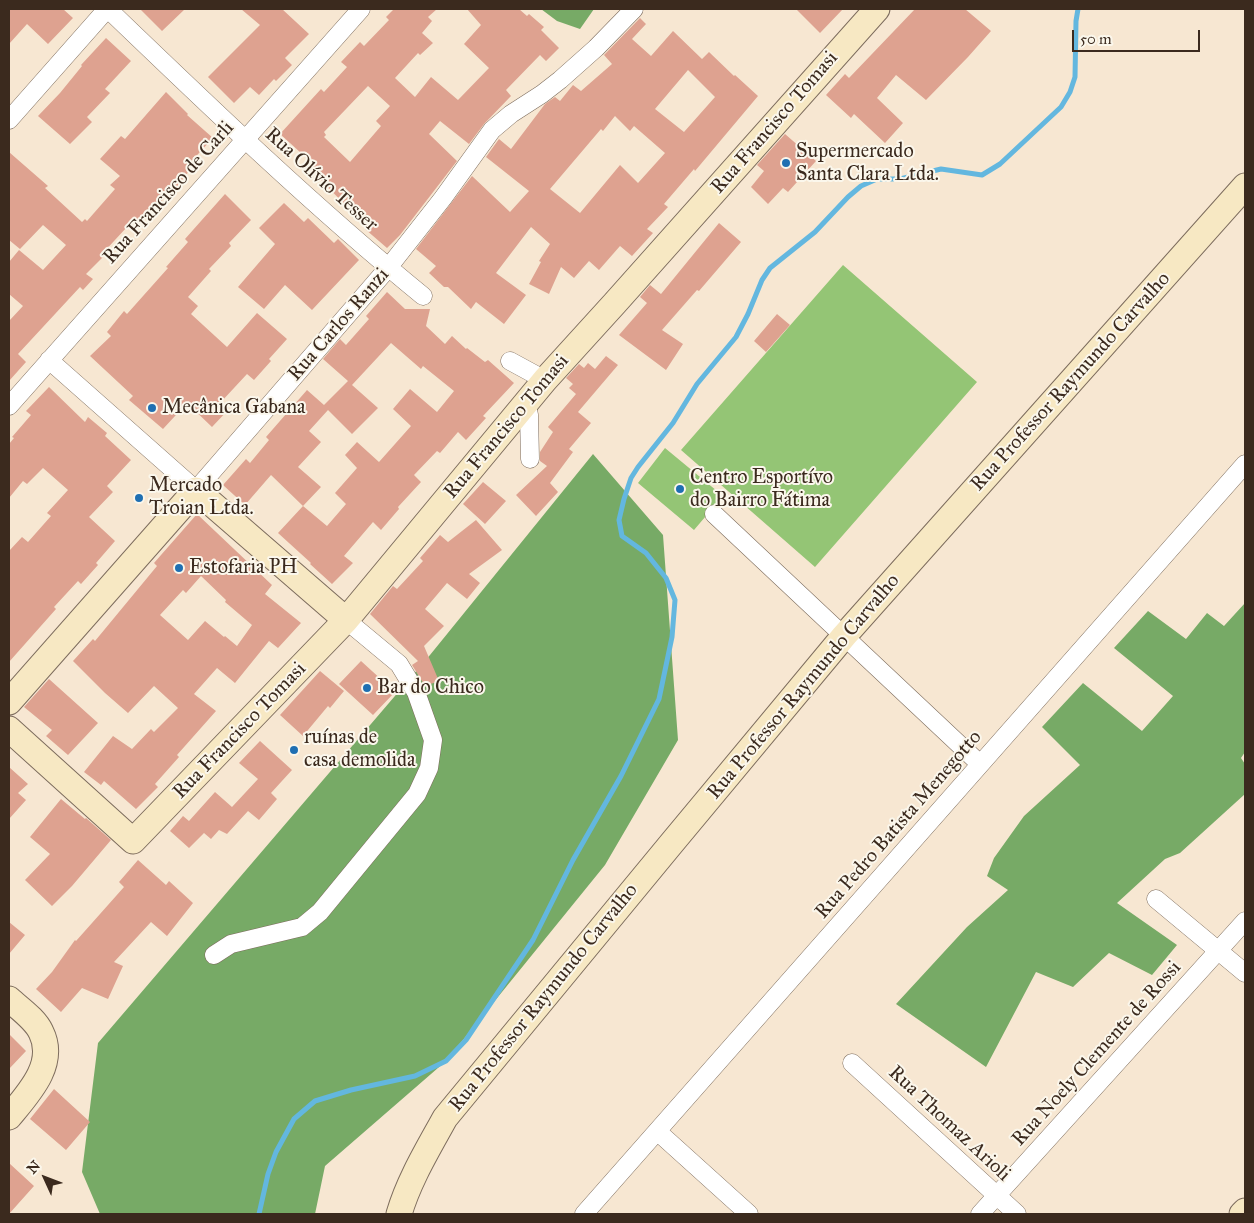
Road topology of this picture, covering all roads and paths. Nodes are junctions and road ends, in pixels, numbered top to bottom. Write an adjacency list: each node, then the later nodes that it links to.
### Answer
1 (107, 9): 5 (street); 6 (street, Rua Olívio Tesser)
2 (361, 9): 6 (street, Rua Francisco de Carli)
3 (634, 9): 8 (street, Rua Carlos Ranzi)
4 (877, 9): 12 (main road, Rua Francisco Tomasi)
5 (9, 120)
6 (245, 140): 8 (street, Rua Olívio Tesser); 10 (street, Rua Francisco de Carli)
7 (1245, 186): 20 (main road, Rua Professor Raymundo Carvalho)
8 (388, 268): 9 (street, Rua Olívio Tesser); 17 (street, Rua Carlos Ranzi)
9 (423, 296)
10 (49, 360): 14 (street, Rua Francisco de Carli); 17 (street)
11 (510, 361): 12 (street)
12 (544, 380): 13 (main road, Rua Francisco Tomasi)
13 (526, 402): 15 (street); 19 (main road, Rua Francisco Tomasi)
14 (9, 406)
15 (530, 459)
16 (1245, 464): 23 (street, Rua Pedro Batista Menegotto)
17 (196, 490): 19 (main road); 21 (main road, Rua Carlos Ranzi)
18 (714, 514): 20 (street)
19 (346, 620): 22 (main road, Rua Francisco Tomasi); 27 (street)
20 (844, 636): 23 (street); 35 (main road, Rua Professor Raymundo Carvalho)
21 (9, 702)
22 (9, 729)
23 (980, 764): 32 (street, Rua Pedro Batista Menegotto)
24 (1156, 899): 26 (street)
25 (1245, 921): 26 (street, Rua Noely Clemente de Rossi)
26 (1220, 951): 28 (street); 33 (street, Rua Noely Clemente de Rossi)
27 (214, 955)
28 (1245, 973)
29 (9, 999): 31 (main road)
30 (852, 1064): 33 (street, Rua Thomaz Arioli)
31 (9, 1117)
32 (657, 1131): 36 (street, Rua Pedro Batista Menegotto); 37 (street)
33 (996, 1196): 38 (street, Rua Noely Clemente de Rossi); 39 (street, Rua Thomaz Arioli)
34 (1245, 1211): 40 (main road)
35 (399, 1214)
36 (584, 1214)
37 (749, 1214)
38 (980, 1214)
39 (1017, 1214)
40 (1242, 1214)

